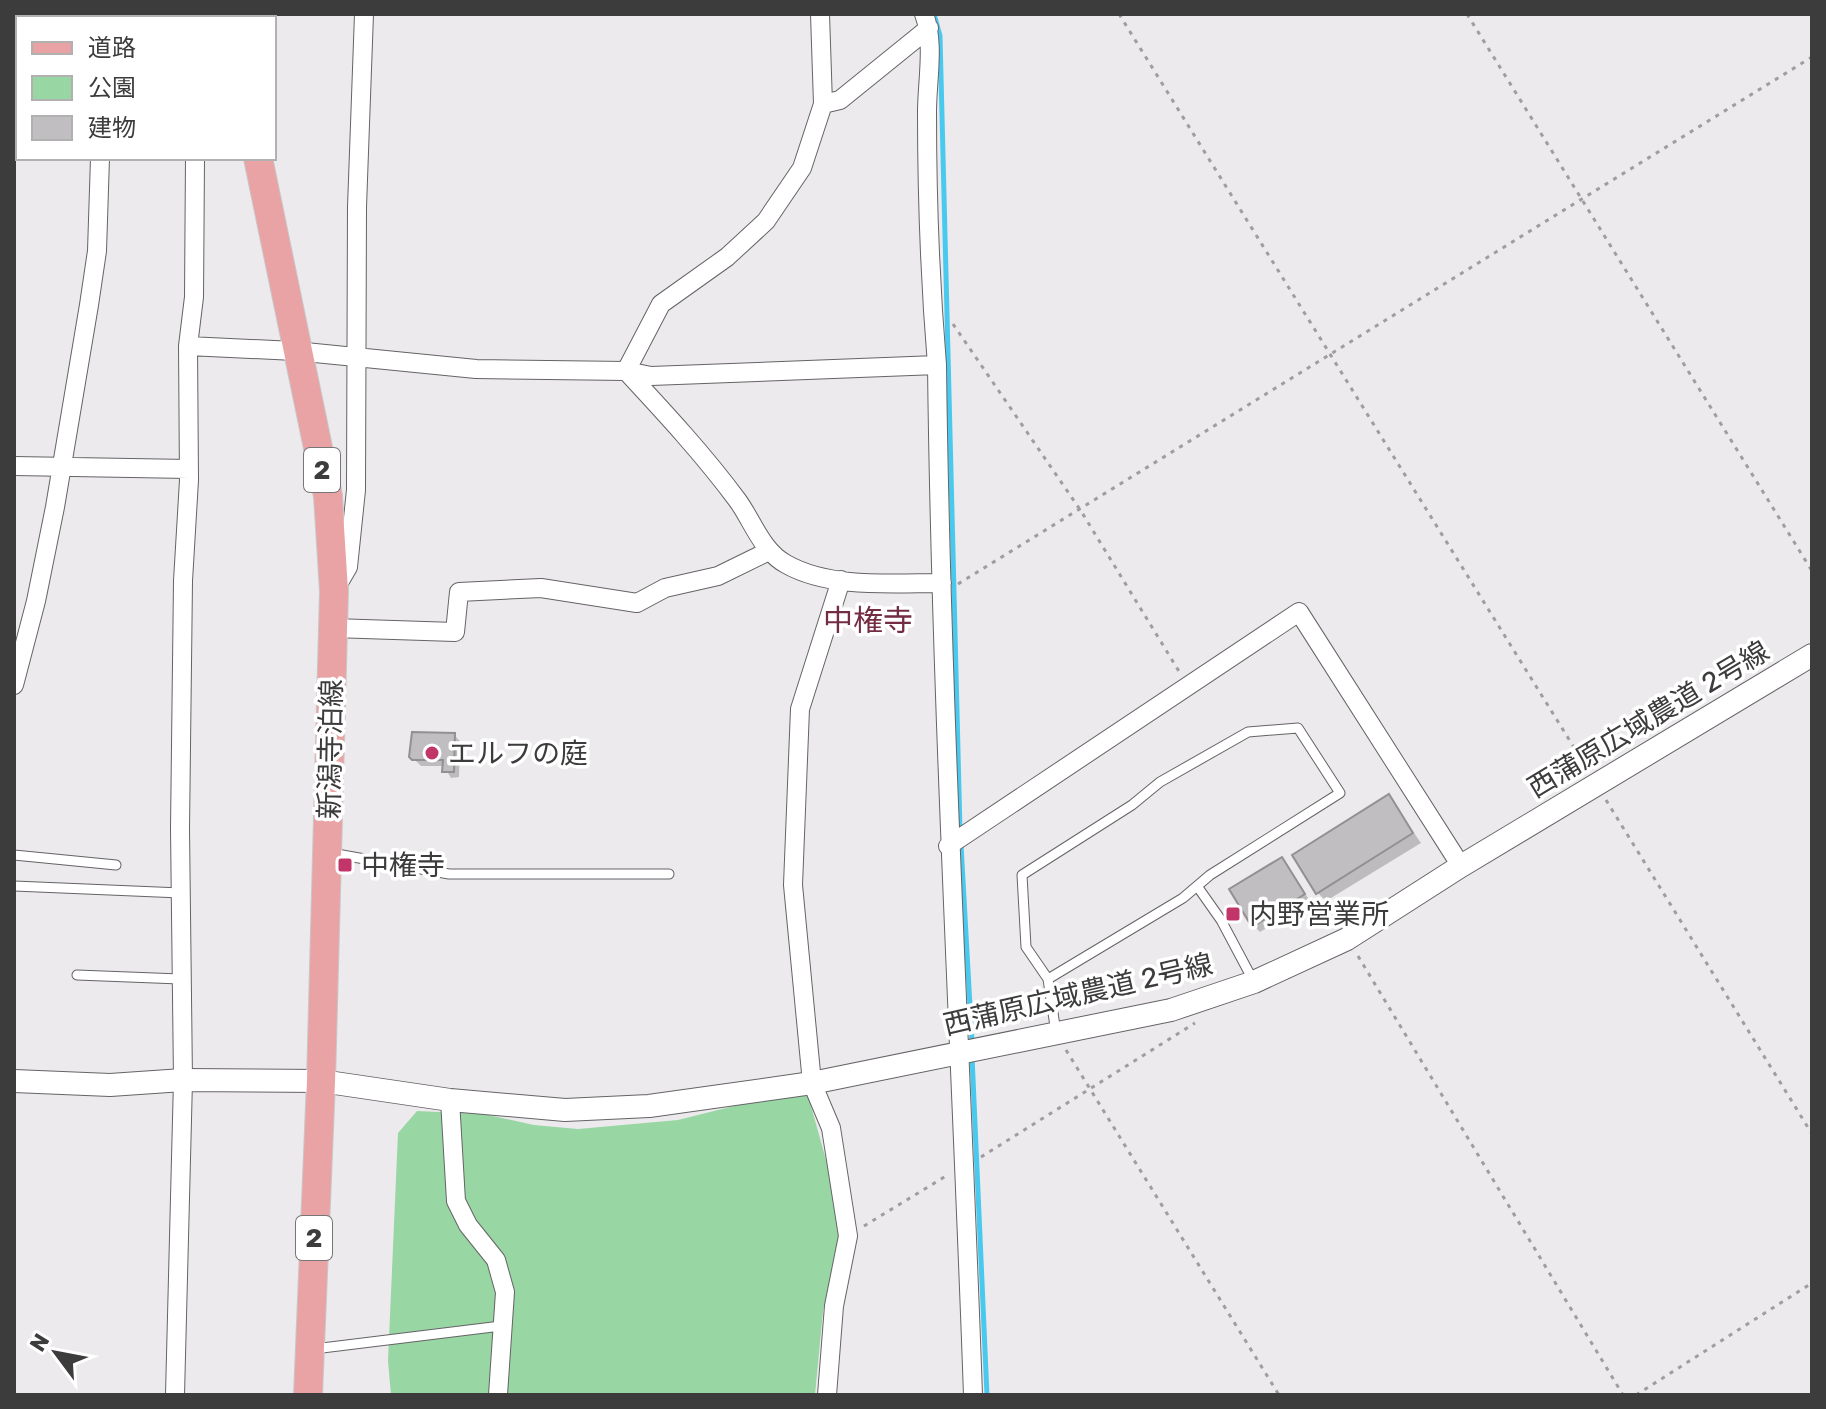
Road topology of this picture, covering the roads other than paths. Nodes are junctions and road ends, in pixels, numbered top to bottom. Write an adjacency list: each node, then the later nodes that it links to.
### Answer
1 (364, 14): 10 (street)
2 (820, 14): 4 (street)
3 (926, 21): 4 (street); 11 (street)
4 (823, 104): 12 (street)
5 (100, 160): 14 (street)
6 (195, 160): 8 (street)
7 (258, 160): 9 (main road, 新潟寺泊線 / 2)
8 (188, 346): 9 (street); 15 (street)
9 (295, 351): 10 (street); 19 (main road, 新潟寺泊線 / 2)
10 (357, 357): 12 (street); 19 (street)
11 (937, 365): 12 (street); 18 (street)
12 (626, 371): 16 (street)
13 (14, 466): 14 (street)
14 (62, 466): 15 (street); 22 (street)
15 (189, 469): 31 (street)
16 (769, 551): 17 (street); 20 (street)
17 (841, 580): 18 (street); 41 (street)
18 (942, 583): 23 (street)
19 (334, 591): 20 (main road, 新潟寺泊線 / 2)
20 (333, 628): 24 (main road, 新潟寺泊線 / 2)
21 (1812, 655): 27 (street, 西蒲原広域農道 2号線)
22 (14, 685)
23 (948, 846): 27 (street); 37 (street)
24 (328, 852): 28 (lane); 40 (main road, 新潟寺泊線 / 2)
25 (14, 855): 26 (lane)
26 (116, 865)
27 (1461, 866): 35 (street, 西蒲原広域農道 2号線)
28 (669, 874)
29 (14, 886): 31 (lane)
30 (1197, 886): 34 (lane); 34 (lane); 35 (lane)
31 (181, 893): 33 (street)
32 (77, 975): 33 (lane)
33 (180, 979): 38 (street)
34 (1048, 979): 36 (lane)
35 (1254, 982): 36 (street, 西蒲原広域農道 2号線)
36 (1056, 1033): 37 (street, 西蒲原広域農道 2号線)
37 (960, 1052): 41 (street, 西蒲原広域農道 2号線); 49 (street)
38 (183, 1080): 39 (street, 西蒲原広域農道 2号線); 40 (street, 西蒲原広域農道 2号線); 45 (street)
39 (14, 1081)
40 (321, 1081): 42 (street, 西蒲原広域農道 2号線); 44 (main road, 新潟寺泊線 / 2)
41 (812, 1083): 42 (street, 西蒲原広域農道 2号線); 48 (street)
42 (450, 1100): 43 (street)
43 (501, 1326): 44 (lane); 47 (street)
44 (309, 1350): 46 (main road, 新潟寺泊線 / 2)
45 (175, 1395)
46 (308, 1395)
47 (498, 1395)
48 (827, 1395)
49 (973, 1395)

